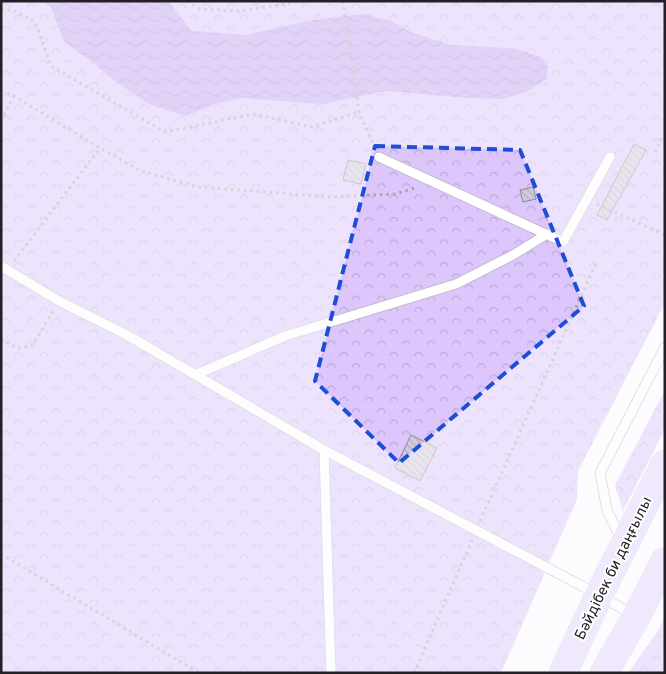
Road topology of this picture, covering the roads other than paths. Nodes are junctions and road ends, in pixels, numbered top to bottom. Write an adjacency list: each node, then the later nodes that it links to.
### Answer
1 (379, 157): 3 (lane)
2 (610, 157): 3 (lane)
3 (547, 234): 6 (lane)
4 (4, 267): 6 (lane)
5 (665, 347): 9 (lane)
6 (195, 375): 7 (lane)
7 (324, 450): 11 (lane); 13 (lane)
8 (665, 464): 9 (main road, Бәйдібек би даңғылы)
9 (624, 545): 11 (main road, Бәйдібек би даңғылы)
10 (665, 561): 12 (main road)
11 (599, 595): 12 (lane); 14 (main road, Бәйдібек би даңғылы)
12 (636, 617): 15 (main road)
13 (331, 673)
14 (562, 673)
15 (604, 673)

